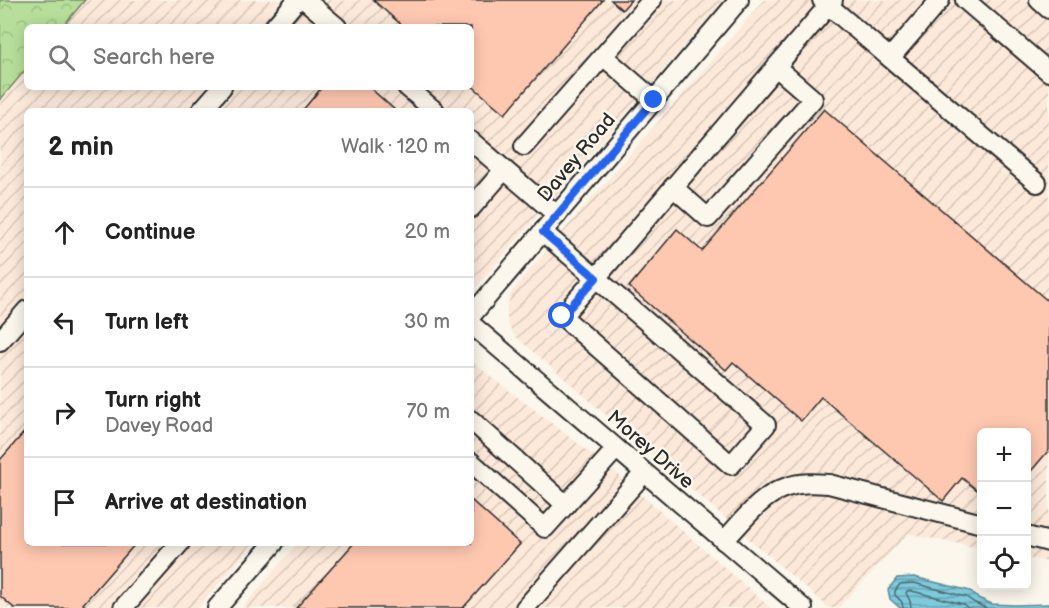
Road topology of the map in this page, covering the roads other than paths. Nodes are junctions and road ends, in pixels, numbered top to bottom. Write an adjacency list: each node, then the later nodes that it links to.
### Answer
1 (297, 0): 10 (street)
2 (305, 0): 11 (street)
3 (652, 0): 12 (street)
4 (740, 0): 18 (street, Davey Road)
5 (940, 0): 13 (street)
6 (965, 0): 15 (street)
7 (1039, 0): 9 (street)
8 (828, 2): 13 (street); 14 (street)
9 (1049, 9)
10 (277, 24)
11 (333, 24)
12 (603, 56): 18 (street); 22 (street)
13 (890, 58): 24 (street)
14 (776, 67): 25 (street); 25 (street)
15 (1049, 72)
16 (219, 90): 19 (street)
17 (410, 90): 20 (street)
18 (654, 100): 27 (street, Davey Road)
19 (204, 108)
20 (432, 108)
21 (474, 144): 23 (street)
22 (524, 146)
23 (504, 170): 26 (street); 27 (street)
24 (1037, 183)
25 (673, 188): 29 (street)
26 (474, 205)
27 (557, 214): 28 (street, Davey Road)
28 (543, 232): 29 (street); 30 (street, Davey Road)
29 (596, 278): 29 (street)
30 (474, 312)
31 (24, 313): 33 (street)
32 (474, 327): 35 (street, Morey Drive)
33 (0, 341)
34 (474, 423): 38 (street)
35 (616, 449): 37 (street, Morey Drive); 38 (street)
36 (474, 465): 38 (street)
37 (644, 473): 41 (street, Morey Drive); 46 (street)
38 (566, 505)
39 (977, 523): 41 (street)
40 (1031, 537): 42 (street)
41 (724, 541): 47 (street, Morey Drive)
42 (1049, 542)
43 (177, 546): 48 (street)
44 (272, 546): 45 (street)
45 (226, 605)
46 (530, 606)
47 (796, 606)
48 (123, 608)

